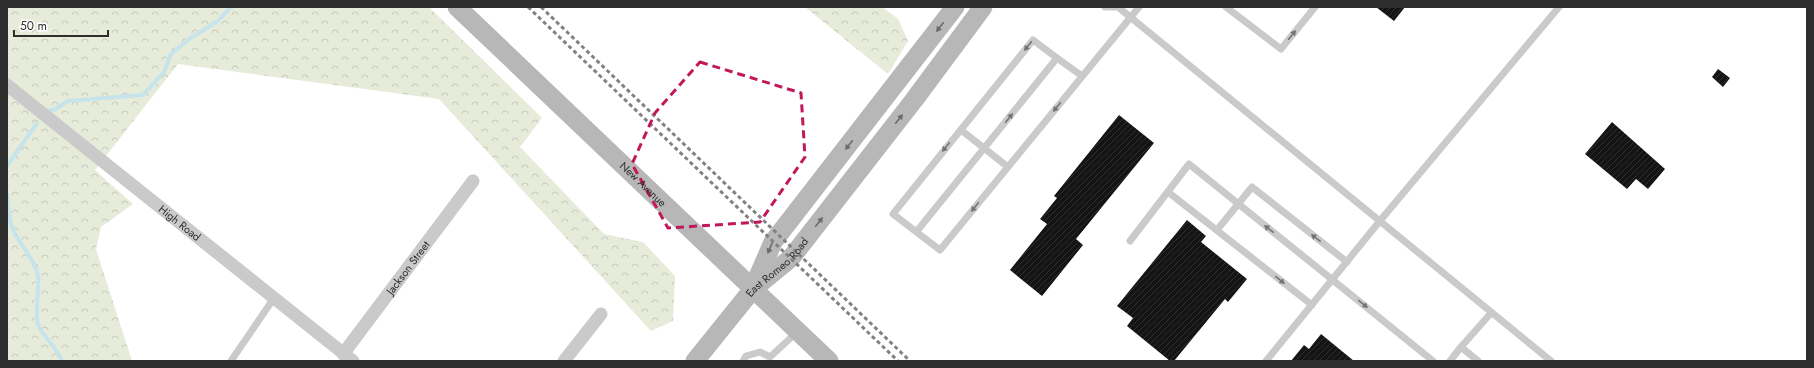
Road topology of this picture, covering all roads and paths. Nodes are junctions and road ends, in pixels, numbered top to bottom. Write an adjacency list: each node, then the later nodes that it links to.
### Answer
1 (457, 7): 26 (main road, New Avenue)
2 (955, 7): 26 (main road, East Romeo Road, one-way to 26)
3 (983, 7): 26 (main road, East Romeo Road, one-way to 3)
4 (1105, 7): 5 (lane)
5 (1118, 7): 10 (lane)
6 (1139, 7): 10 (lane)
7 (1226, 7): 8 (lane, one-way to 8)
8 (1315, 7)
9 (1559, 7): 20 (lane)
10 (1130, 18): 12 (lane); 20 (lane)
11 (1057, 58): 12 (lane); 14 (lane, one-way to 14); 15 (lane, one-way to 11)
12 (1082, 76): 16 (lane, one-way to 16)
13 (7, 85): 27 (street, High Road)
14 (961, 130): 15 (lane); 22 (lane, one-way to 22)
15 (985, 148): 16 (lane); 22 (lane)
16 (1008, 167): 22 (lane, one-way to 22)
17 (473, 181): 33 (street, Jackson Street)
18 (1168, 192): 19 (lane); 21 (lane); 23 (lane)
19 (1237, 204): 21 (lane); 24 (lane, one-way to 19); 25 (lane, one-way to 19)
20 (1379, 222): 24 (lane); 29 (lane)
21 (1217, 230): 28 (lane, one-way to 28)
22 (917, 231)
23 (1130, 241)
24 (1347, 262): 25 (lane)
25 (1333, 279): 28 (lane); 41 (lane, one-way to 41)
26 (753, 289): 31 (main road, New Avenue); 37 (main road)
27 (274, 298): 33 (street, High Road); 35 (lane)
28 (1312, 306): 40 (lane)
29 (1491, 312): 32 (lane); 44 (lane)
30 (601, 314): 36 (street)
31 (798, 332): 34 (lane); 39 (main road, New Avenue)
32 (1461, 347): 42 (lane); 43 (lane)
33 (348, 357)
34 (772, 359): 38 (lane)
35 (231, 361)
36 (564, 361)
37 (695, 361)
38 (743, 361)
39 (829, 361)
40 (1266, 361)
41 (1433, 361)
42 (1450, 361)
43 (1478, 361)
44 (1551, 361)

